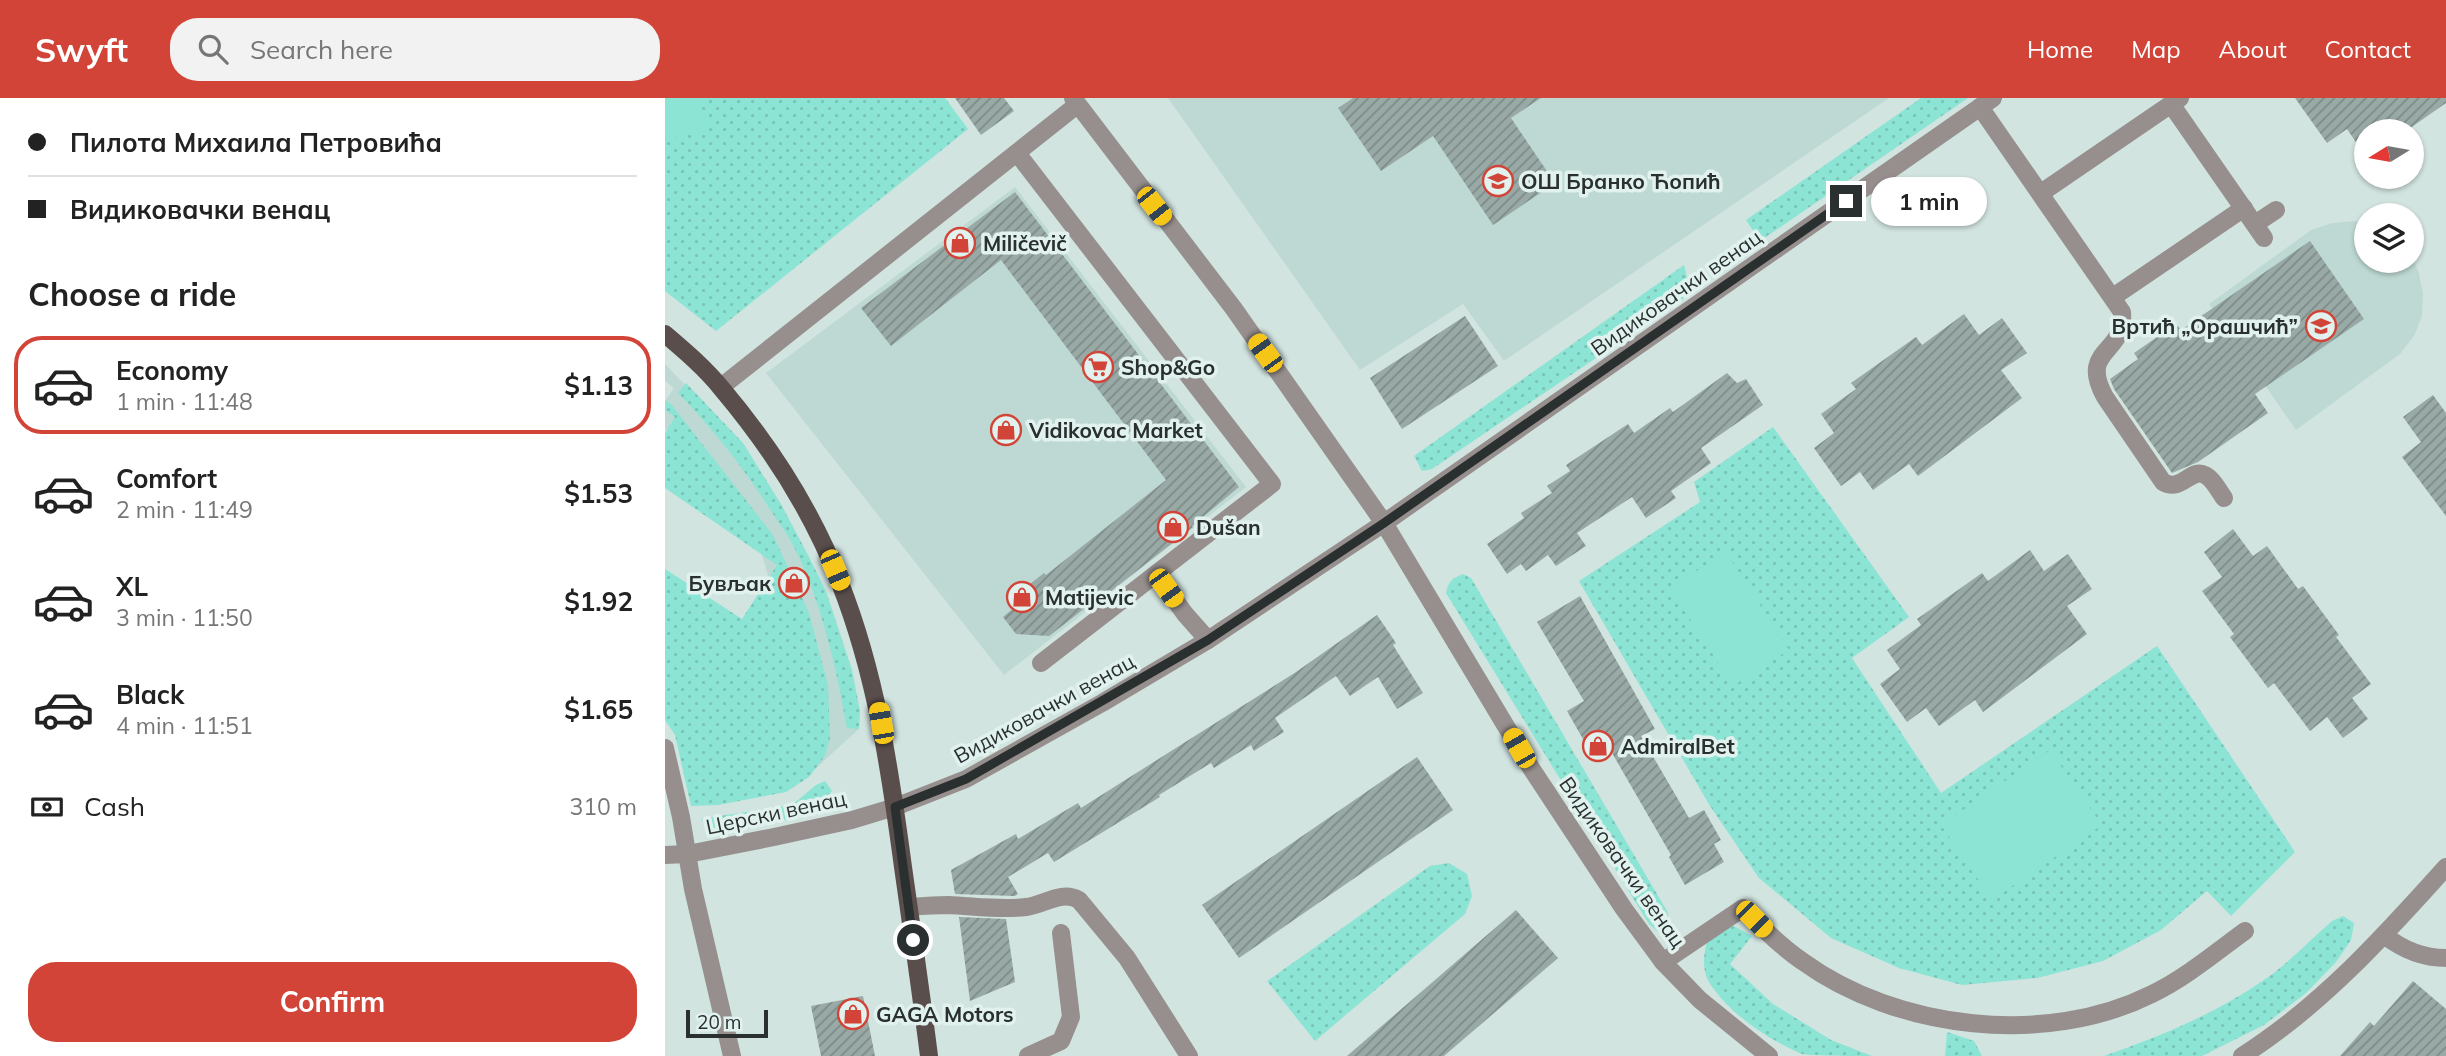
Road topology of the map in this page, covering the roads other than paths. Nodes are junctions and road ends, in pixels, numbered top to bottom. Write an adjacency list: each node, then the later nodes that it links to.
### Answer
1 (1075, 101): 4 (street); 12 (street, Видиковачки венац)
2 (2175, 101): 5 (street); 6 (street)
3 (1987, 102): 5 (street); 12 (street, Видиковачки венац)
4 (1017, 153): 10 (street); 13 (street)
5 (2041, 193): 8 (street)
6 (2244, 208): 7 (street); 8 (street)
7 (2276, 210)
8 (2113, 297): 11 (street)
9 (665, 334): 10 (main road)
10 (721, 387): 17 (main road)
11 (2224, 498)
12 (1384, 523): 14 (street, Видиковачки венац); 26 (street, Видиковачки венац)
13 (1156, 574): 14 (street); 15 (street)
14 (1208, 640): 17 (street, Видиковачки венац)
15 (1041, 663)
16 (665, 748): 18 (street)
17 (895, 807): 18 (street, Церски венац); 21 (main road)
18 (688, 854): 19 (street, Церски венац); 28 (street)
19 (665, 855)
20 (2446, 867): 24 (street)
21 (909, 907): 29 (main road); 31 (street)
22 (2245, 931): 26 (street)
23 (1061, 933): 27 (street)
24 (2384, 935): 25 (street); 33 (street)
25 (2446, 958)
26 (1663, 962): 32 (street, Видиковачки венац)
27 (1052, 1051): 30 (street)
28 (732, 1056)
29 (929, 1056)
30 (1028, 1056)
31 (1189, 1056)
32 (1769, 1056)
33 (2242, 1056)

